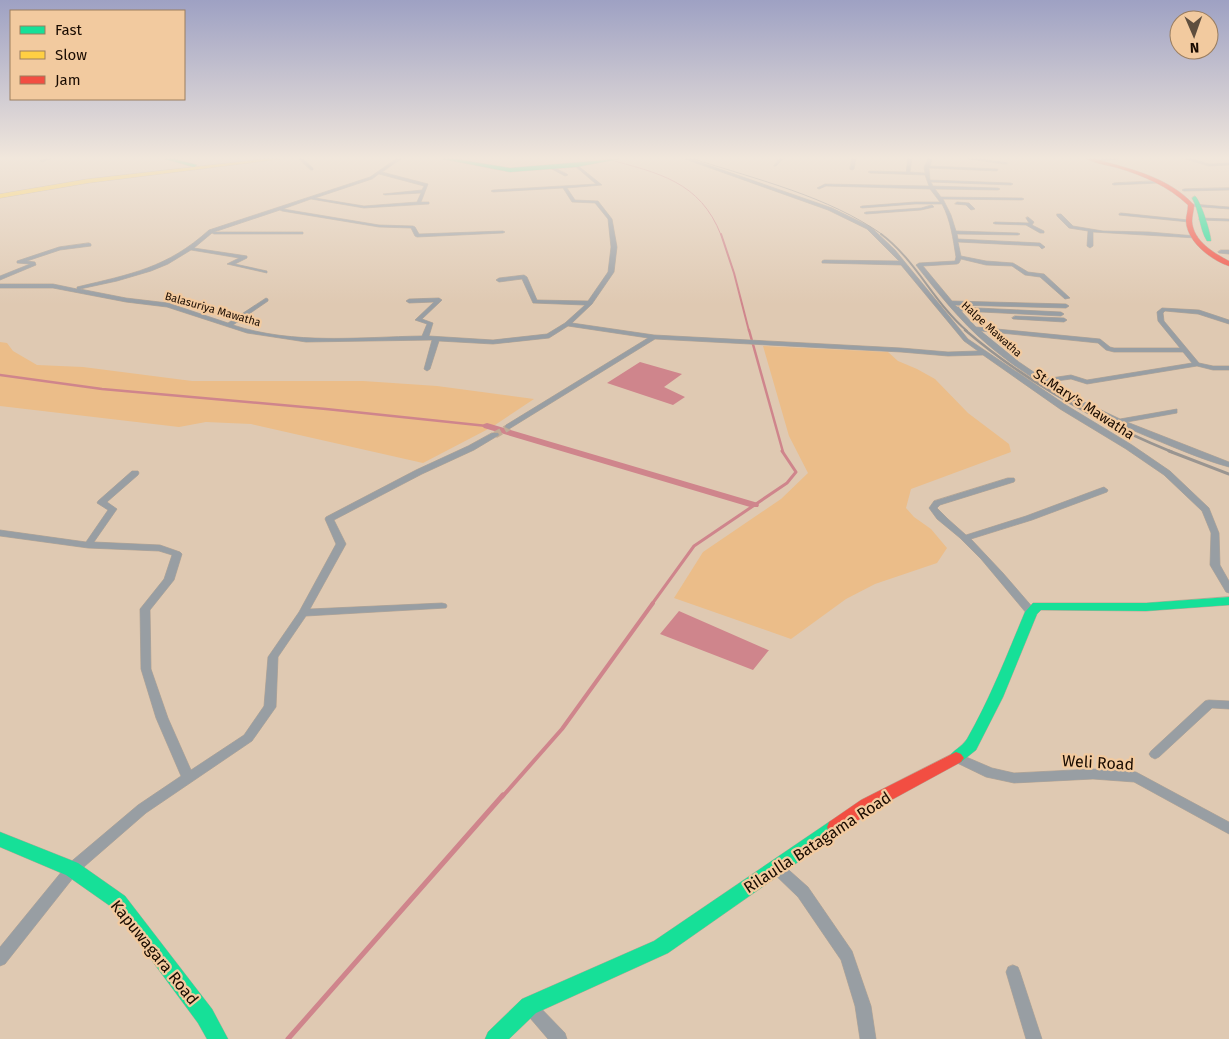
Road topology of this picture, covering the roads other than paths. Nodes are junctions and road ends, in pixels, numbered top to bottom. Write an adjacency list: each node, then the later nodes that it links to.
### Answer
1 (283, 207): 9 (street)
2 (601, 207): 48 (street, Balasuriya Mawatha)
3 (828, 207): 36 (street, St.Mary's Mawatha)
4 (904, 207): 10 (street)
5 (945, 207): 21 (street)
6 (1190, 207): 14 (main road)
7 (1195, 207): 14 (main road)
8 (1229, 208): 14 (street)
9 (279, 209): 20 (street); 24 (street)
10 (866, 213)
11 (1121, 214): 14 (street)
12 (1229, 214): 14 (street)
13 (1058, 215): 19 (street)
14 (1195, 215): 16 (street); 17 (street); 27 (main road); 33 (main road)
15 (1028, 218): 18 (street)
16 (1229, 220)
17 (1138, 221)
18 (1027, 224): 22 (street); 23 (street)
19 (1091, 230): 27 (street); 30 (street)
20 (503, 232)
21 (953, 232): 22 (street); 28 (street)
22 (1001, 232): 26 (street)
23 (1042, 232)
24 (209, 233): 25 (street); 32 (street)
25 (301, 233)
26 (1018, 234)
27 (1196, 237): 37 (main road)
28 (955, 240): 31 (street); 34 (street)
29 (89, 245): 40 (street)
30 (1090, 246)
31 (1042, 247)
32 (191, 249): 39 (street); 43 (street)
33 (1226, 254)
34 (959, 257): 38 (street); 44 (street)
35 (824, 262): 36 (street)
36 (903, 264): 38 (street); 61 (street, St.Mary's Mawatha)
37 (1229, 264)
38 (919, 265): 47 (street, Halpe Mawatha)
39 (265, 272)
40 (0, 278)
41 (499, 280): 48 (street)
42 (0, 286): 43 (street, Balasuriya Mawatha)
43 (76, 289): 55 (street, Balasuriya Mawatha)
44 (1066, 298)
45 (266, 300): 55 (street)
46 (409, 301): 58 (street)
47 (950, 303): 49 (street); 50 (street, Halpe Mawatha)
48 (590, 304): 54 (street, Balasuriya Mawatha)
49 (1066, 306)
50 (955, 309): 51 (street, Halpe Mawatha); 52 (street)
51 (961, 315): 52 (street); 56 (street, Halpe Mawatha)
52 (1063, 317)
53 (1229, 322): 60 (street)
54 (567, 324): 57 (street); 59 (street, Balasuriya Mawatha)
55 (229, 325): 58 (street, Balasuriya Mawatha)
56 (975, 329): 60 (street); 65 (street, Halpe Mawatha)
57 (654, 337): 61 (street); 68 (street)
58 (425, 338): 59 (street, Balasuriya Mawatha)
59 (436, 339): 64 (street)
60 (1184, 350): 62 (street)
61 (983, 353): 77 (street, St.Mary's Mawatha)
62 (1197, 364): 63 (street); 65 (street)
63 (1229, 368)
64 (427, 369)
65 (1042, 381): 67 (street, Halpe Mawatha)
66 (1174, 411): 67 (street)
67 (1121, 421): 70 (street, Halpe Mawatha)
68 (509, 428)
69 (495, 435): 81 (street)
70 (1229, 466)
71 (135, 473): 76 (street)
72 (1011, 480): 75 (street)
73 (1104, 490): 75 (street)
74 (0, 533): 76 (street)
75 (965, 538): 80 (street)
76 (88, 545): 85 (street)
77 (1229, 590)
78 (1228, 603): 80 (main road)
79 (442, 606): 81 (street)
80 (1031, 612): 84 (main road, Rilaulla Batagama Road)
81 (302, 613): 85 (street)
82 (1229, 705): 83 (street)
83 (1155, 754)
84 (957, 758): 86 (street, Weli Road); 88 (main road, Rilaulla Batagama Road)
85 (188, 778): 89 (street)
86 (1229, 828)
87 (0, 839): 89 (main road, Kapuwagara Road)
88 (776, 867): 92 (main road, Rilaulla Batagama Road); 96 (street)
89 (72, 869): 90 (street); 93 (main road, Kapuwagara Road)
90 (0, 959)
91 (1013, 972): 97 (street)
92 (529, 1006): 94 (main road, Rilaulla Batagama Road); 95 (street)
93 (218, 1039)
94 (494, 1039)
95 (559, 1039)
96 (868, 1039)
97 (1034, 1039)

